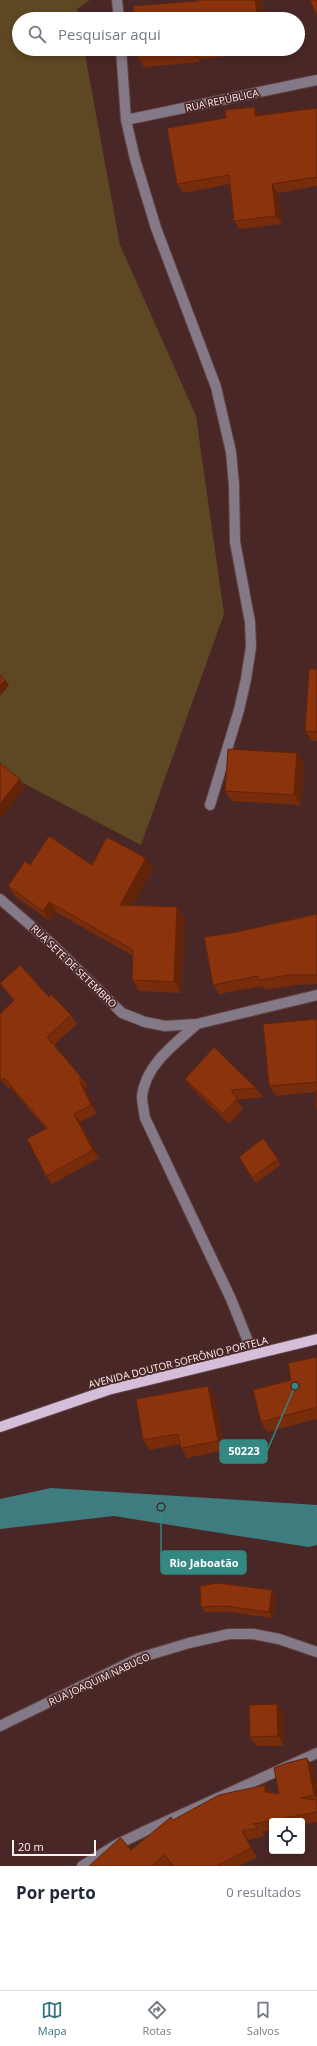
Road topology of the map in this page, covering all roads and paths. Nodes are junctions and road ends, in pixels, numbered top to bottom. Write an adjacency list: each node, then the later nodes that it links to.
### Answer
1 (118, 0): 2 (street)
2 (119, 12)
3 (121, 56): 5 (street)
4 (317, 80): 5 (street, RUA REPÚBLICA)
5 (126, 120): 6 (street)
6 (210, 806)
7 (0, 899): 9 (street, RUA SETE DE SETEMBRO)
8 (317, 995): 9 (street, RUA SETE DE SETEMBRO)
9 (197, 1024): 11 (street)
10 (317, 1339): 11 (main road, AVENIDA DOUTOR SOFRÔNIO PORTELA)
11 (254, 1354): 12 (main road, AVENIDA DOUTOR SOFRÔNIO PORTELA)
12 (0, 1427)
13 (317, 1652): 14 (street, RUA JOAQUIM NABUCO)
14 (0, 1726)
15 (317, 1753): 16 (street)
16 (82, 1866)

